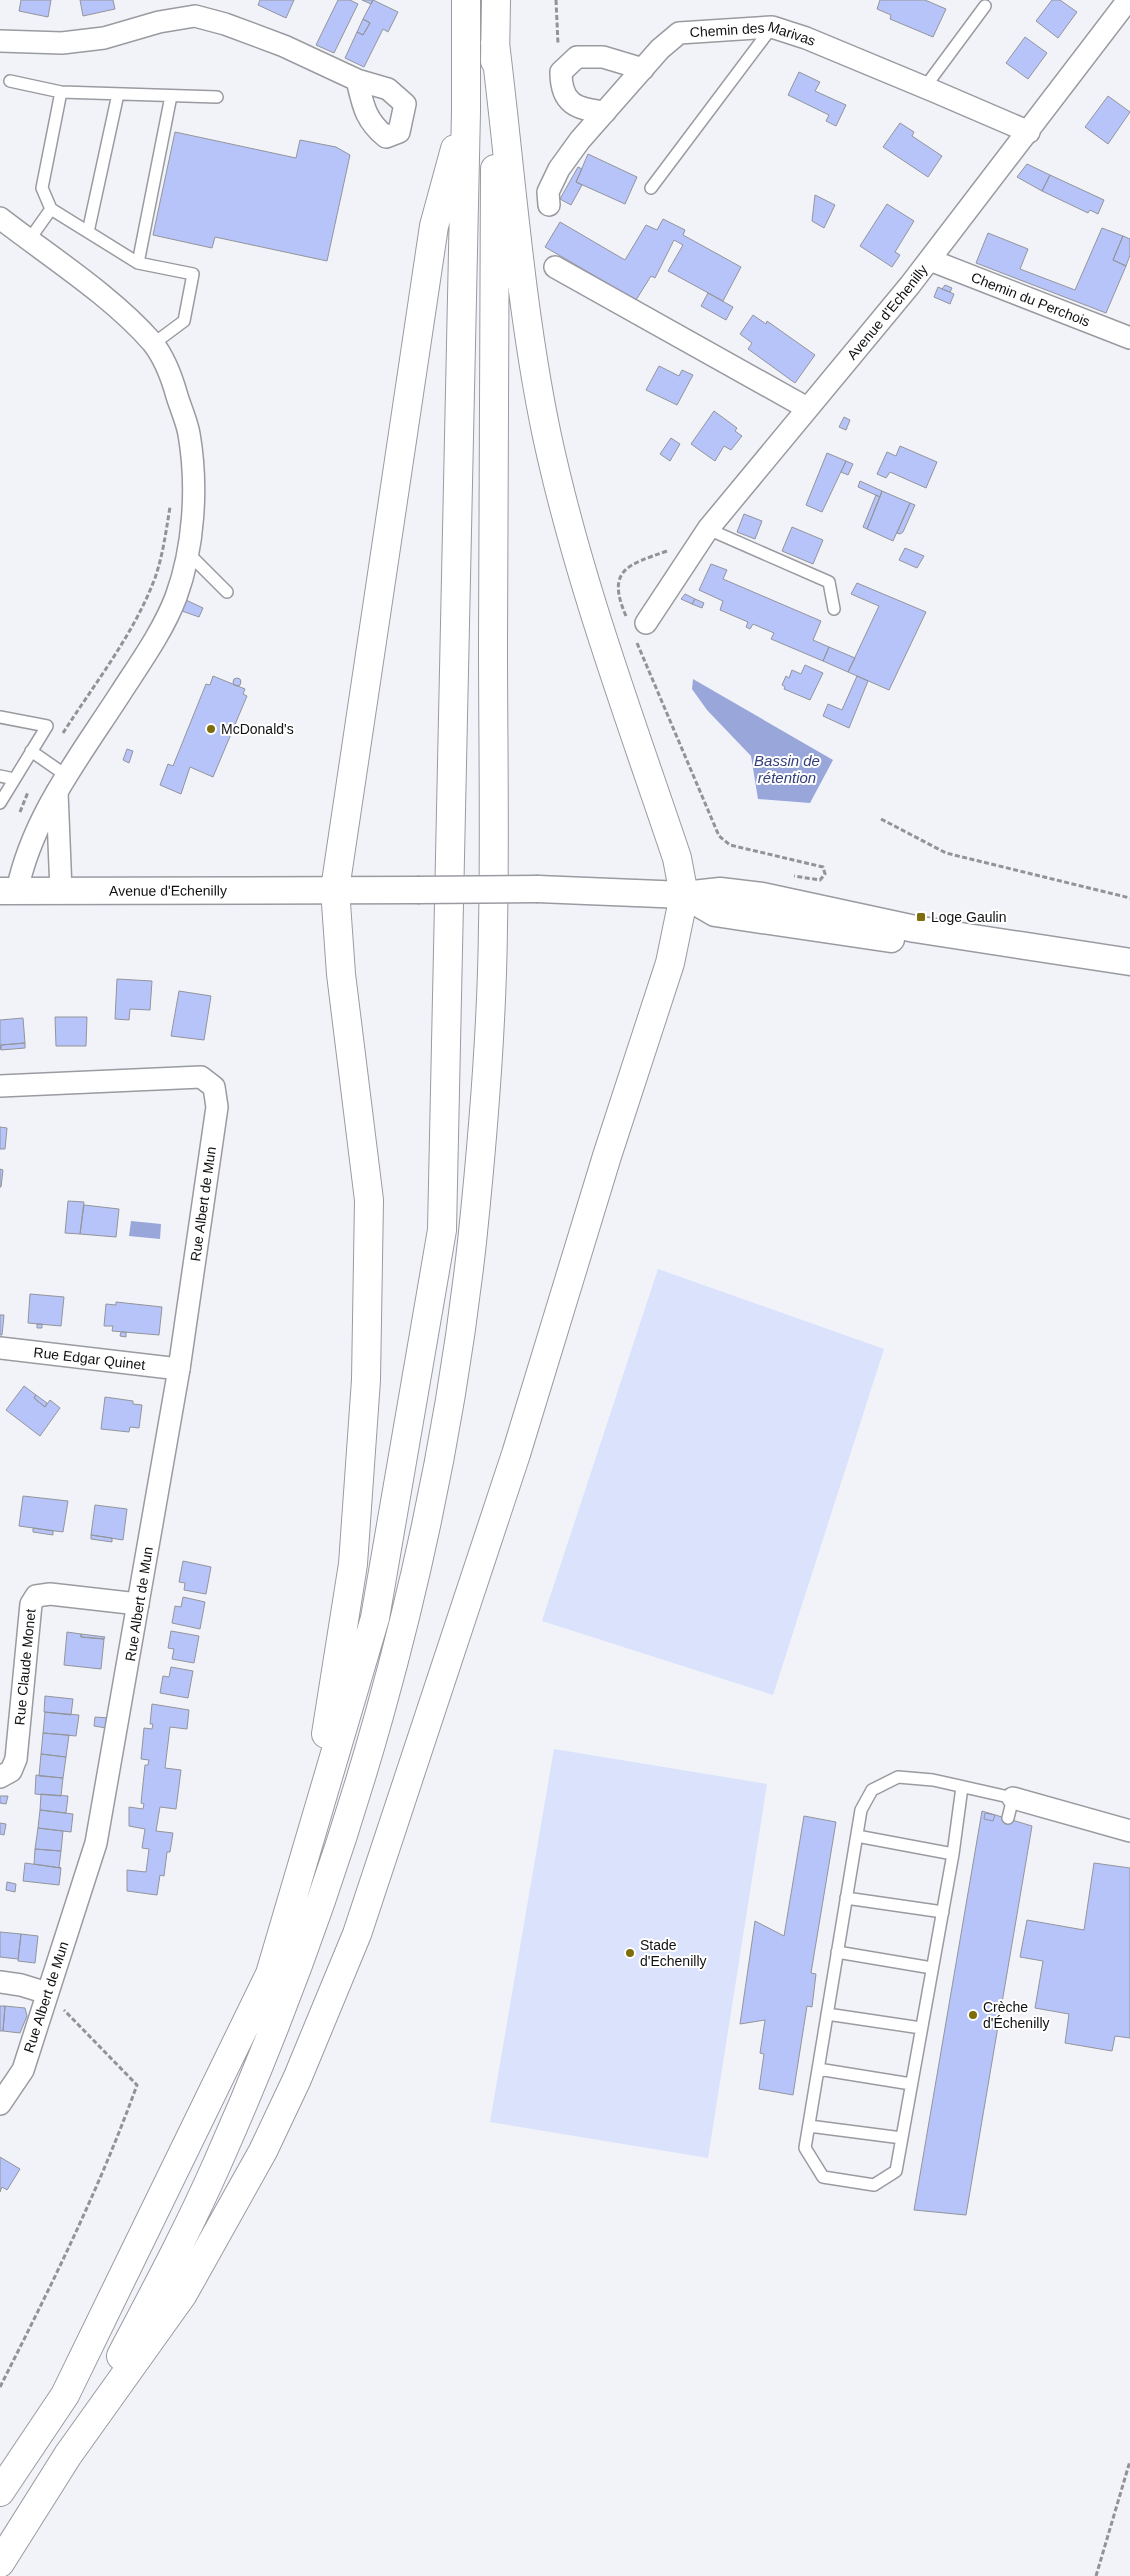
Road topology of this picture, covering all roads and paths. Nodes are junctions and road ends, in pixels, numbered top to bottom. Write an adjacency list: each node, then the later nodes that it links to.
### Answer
1 (466, 0): 16 (highway)
2 (496, 0): 7 (highway)
3 (1128, 0): 18 (street, Avenue d'Echenilly)
4 (985, 6): 11 (lane)
5 (772, 27): 8 (street, Chemin des Marivas); 11 (street, Chemin des Marivas); 19 (lane)
6 (0, 41): 9 (street)
7 (496, 43): 50 (highway); 80 (highway)
8 (643, 68): 17 (street, Chemin des Marivas); 17 (street)
9 (358, 80)
10 (10, 81): 12 (lane)
11 (925, 87): 18 (street, Chemin des Marivas)
12 (61, 92): 13 (lane); 21 (lane)
13 (118, 94): 14 (lane); 23 (lane)
14 (172, 96): 15 (lane); 26 (lane)
15 (217, 97)
16 (466, 111): 47 (highway); 64 (highway)
17 (604, 112): 20 (street, Chemin des Marivas)
18 (1029, 132): 25 (street, Avenue d'Echenilly)
19 (651, 188)
20 (549, 205)
21 (51, 209): 23 (lane); 24 (lane)
22 (0, 218): 24 (street)
23 (88, 232): 26 (lane)
24 (29, 240): 29 (street)
25 (930, 260): 28 (street, Chemin du Perchois); 30 (street, Avenue d'Echenilly)
26 (138, 263): 29 (lane)
27 (554, 267): 30 (street)
28 (1130, 338)
29 (153, 344): 33 (street)
30 (807, 408): 32 (street, Avenue d'Echenilly)
31 (171, 501): 39 (path)
32 (704, 534): 35 (lane); 36 (street, Avenue d'Echenilly); 36 (path)
33 (187, 552): 34 (lane); 42 (street)
34 (227, 592)
35 (834, 609)
36 (636, 628): 46 (path)
37 (0, 717): 38 (lane)
38 (31, 751): 39 (lane); 41 (lane)
39 (46, 761): 42 (lane); 44 (path)
40 (0, 776): 41 (lane)
41 (14, 779): 43 (lane)
42 (62, 784): 48 (street); 49 (street)
43 (0, 803)
44 (19, 815)
45 (881, 819): 51 (path)
46 (792, 876)
47 (335, 889): 49 (street, Avenue d'Echenilly); 50 (street, Avenue d'Echenilly, bridge); 64 (highway)
48 (9, 891): 49 (street, Avenue d'Echenilly)
49 (61, 891)
50 (684, 895): 52 (street, Avenue d'Echenilly); 53 (street); 80 (highway)
51 (1130, 898)
52 (1130, 962)
53 (1130, 973)
54 (0, 1086): 56 (street, Rue Albert de Mun)
55 (0, 1348): 56 (street, Rue Edgar Quinet)
56 (179, 1369): 57 (street, Rue Albert de Mun)
57 (138, 1604): 58 (street, Rue Claude Monet); 71 (street, Rue Albert de Mun)
58 (0, 1777)
59 (962, 1788): 60 (lane); 63 (lane); 65 (lane)
60 (1013, 1798): 61 (lane); 62 (street)
61 (1008, 1818)
62 (1130, 1831)
63 (856, 1836): 65 (lane); 66 (lane)
64 (307, 1849): 82 (highway)
65 (953, 1854): 67 (lane)
66 (846, 1898): 67 (lane); 68 (lane)
67 (943, 1912): 69 (lane)
68 (837, 1952): 69 (lane); 72 (lane)
69 (932, 1968): 73 (lane)
70 (0, 1982): 71 (street)
71 (48, 1993): 76 (street, Rue Albert de Mun); 79 (path)
72 (827, 2014): 73 (lane); 74 (lane)
73 (922, 2028): 75 (lane)
74 (818, 2069): 75 (lane); 77 (lane)
75 (912, 2084): 78 (lane)
76 (0, 2104)
77 (809, 2126): 78 (lane); 78 (lane)
78 (902, 2138)
79 (0, 2387)
80 (68, 2455): 83 (highway)
81 (1130, 2461): 84 (path)
82 (0, 2492)
83 (0, 2563)
84 (1096, 2576)

